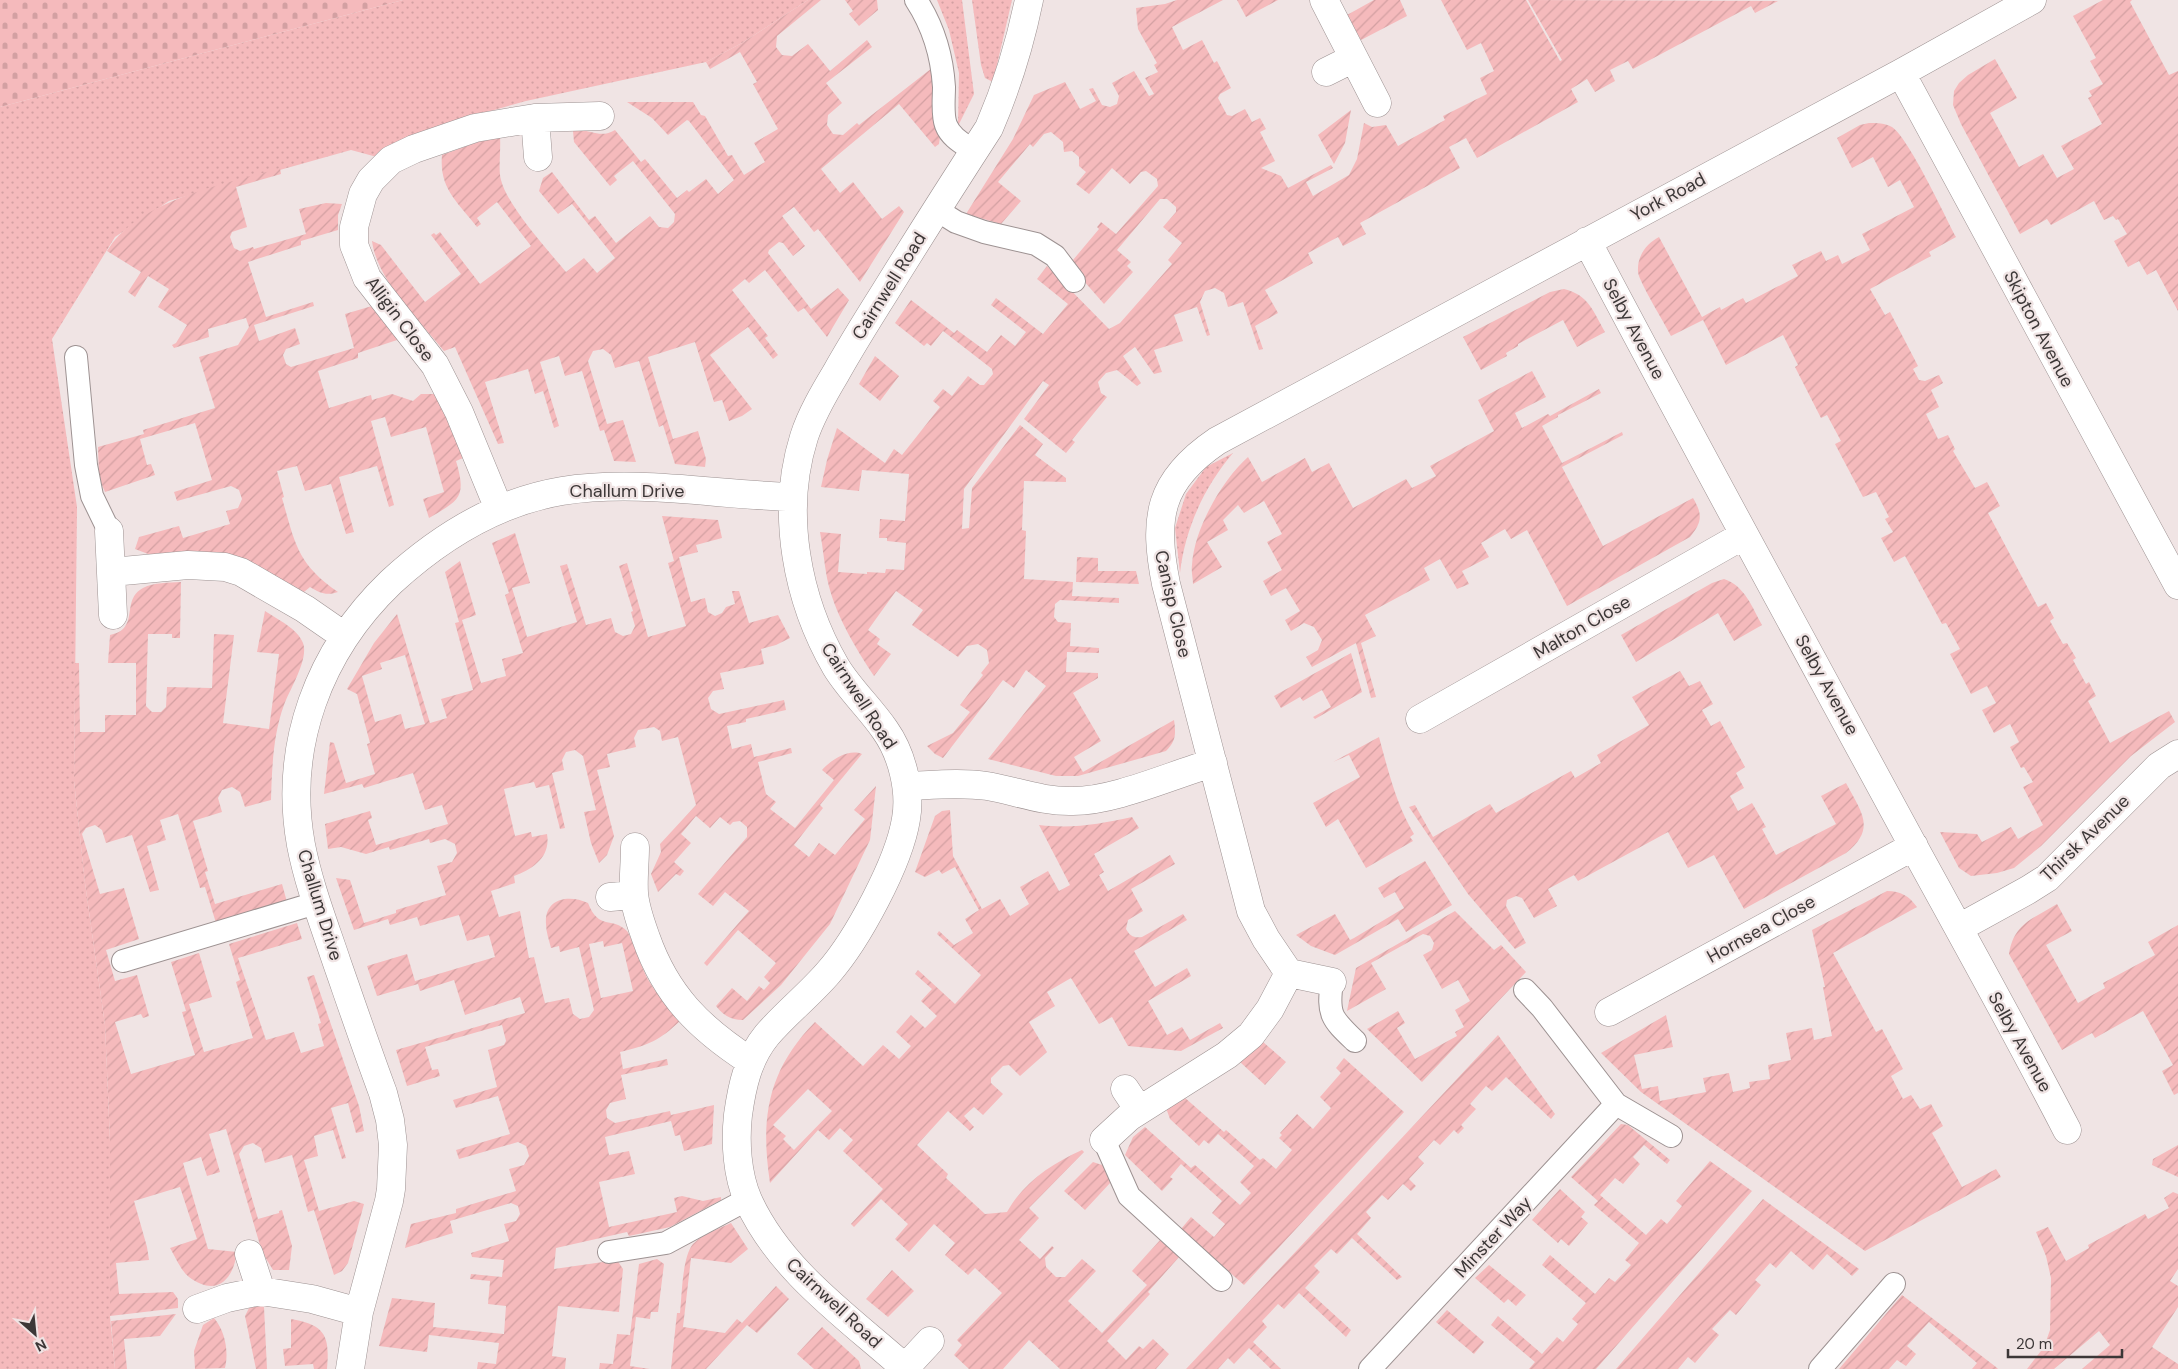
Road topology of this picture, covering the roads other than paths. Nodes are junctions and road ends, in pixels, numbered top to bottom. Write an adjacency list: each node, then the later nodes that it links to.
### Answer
1 (916, 0): 11 (lane)
2 (1029, 0): 11 (street, Cairnwell Road)
3 (1324, 0): 5 (street)
4 (2032, 0): 7 (street, York Road)
5 (1354, 58): 6 (street); 8 (street)
6 (1326, 72)
7 (1901, 73): 14 (street, York Road); 23 (street, Skipton Avenue)
8 (1377, 102)
9 (600, 116): 10 (street, Alligin Close)
10 (535, 118): 12 (street); 19 (street, Alligin Close)
11 (974, 151): 13 (street, Cairnwell Road)
12 (538, 157)
13 (937, 210): 15 (lane); 18 (street, Cairnwell Road)
14 (1587, 240): 17 (street, York Road); 21 (street, Selby Avenue)
15 (1074, 281)
16 (76, 358): 20 (lane)
17 (1303, 394): 28 (street, Canisp Close)
18 (793, 498): 19 (street, Challum Drive); 29 (street, Cairnwell Road)
19 (499, 509): 25 (street, Challum Drive)
20 (109, 531): 22 (street)
21 (1744, 535): 26 (street, Malton Close); 30 (street, Selby Avenue)
22 (112, 572): 24 (street); 25 (street)
23 (2178, 586)
24 (113, 615)
25 (344, 636): 32 (street, Challum Drive)
26 (1420, 719)
27 (2178, 754): 33 (street, Thirsk Avenue)
28 (1213, 764): 29 (street); 35 (street, Canisp Close)
29 (907, 786): 40 (street, Cairnwell Road)
30 (1914, 846): 33 (street, Selby Avenue); 38 (street, Hornsea Close)
31 (635, 847): 40 (street)
32 (316, 903): 34 (lane); 52 (street, Challum Drive)
33 (1959, 928): 42 (street, Selby Avenue)
34 (123, 961)
35 (1289, 973): 36 (street); 44 (street)
36 (1332, 982): 39 (lane)
37 (1525, 990): 41 (lane)
38 (1610, 1012)
39 (1355, 1041)
40 (750, 1061): 45 (street, Cairnwell Road)
41 (1616, 1104): 43 (lane); 56 (lane, Minster Way)
42 (2067, 1130)
43 (1671, 1136)
44 (1104, 1140): 48 (lane)
45 (748, 1199): 46 (lane); 55 (street, Cairnwell Road)
46 (608, 1252)
47 (249, 1254): 50 (street)
48 (1221, 1280)
49 (1894, 1284): 57 (lane)
50 (262, 1290): 51 (street); 52 (street)
51 (197, 1309)
52 (359, 1312): 54 (street, Challum Drive)
53 (930, 1341): 55 (street, Cairnwell Road)
54 (350, 1369)
55 (905, 1369)
56 (1370, 1369)
57 (1820, 1369)

